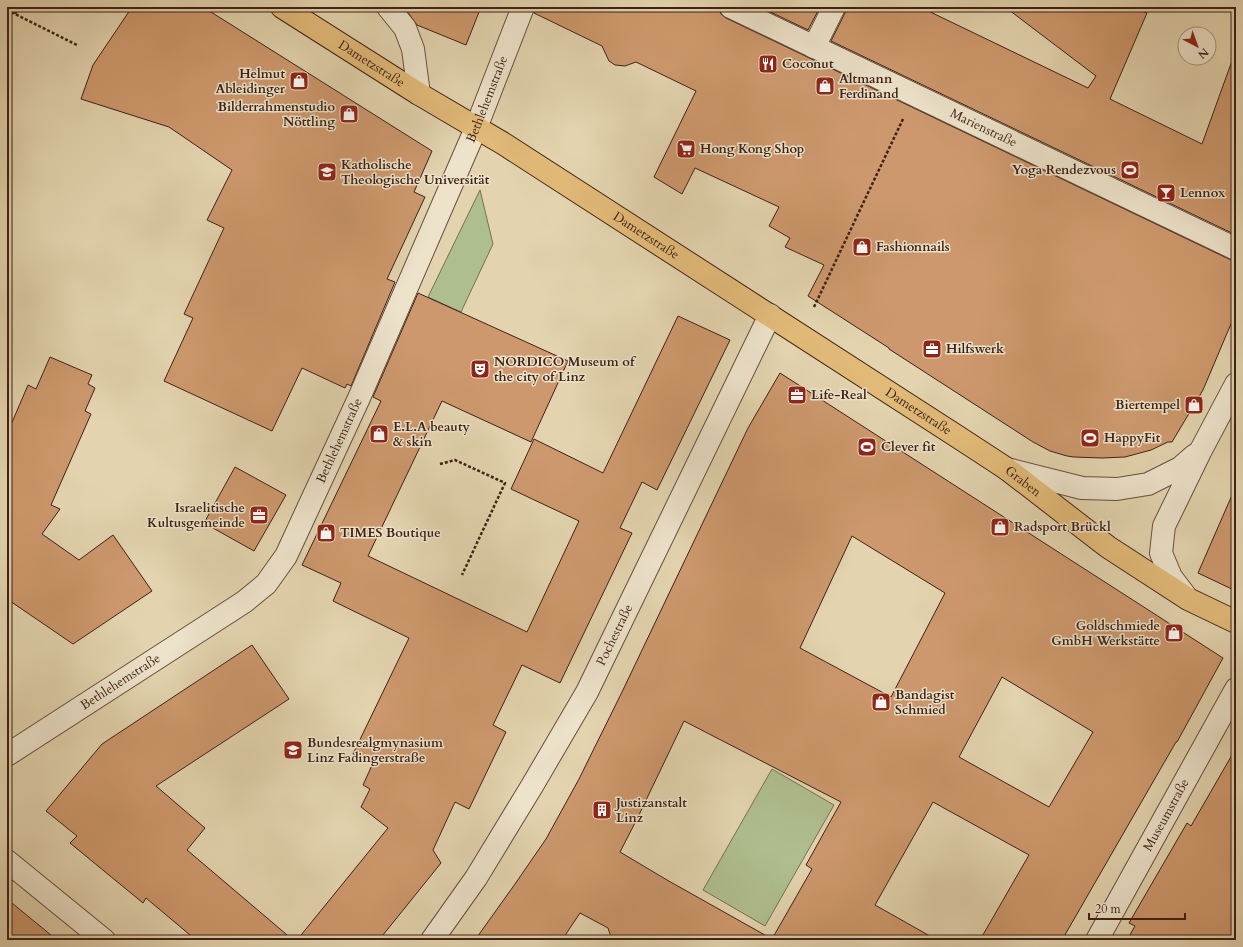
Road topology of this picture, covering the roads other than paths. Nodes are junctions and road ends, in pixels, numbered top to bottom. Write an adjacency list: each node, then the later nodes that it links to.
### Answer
1 (282, 7): 7 (main road, Dametzstraße)
2 (388, 7): 7 (street)
3 (523, 7): 8 (street, Bethlehemstraße)
4 (731, 7): 6 (street, Marienstraße)
5 (834, 7): 6 (street)
6 (814, 47): 9 (street, Marienstraße)
7 (419, 94): 8 (main road, Dametzstraße)
8 (476, 128): 10 (main road, Dametzstraße); 17 (street, Bethlehemstraße)
9 (1236, 249)
10 (770, 315): 13 (main road, Dametzstraße); 20 (street, Pochestraße)
11 (1236, 384): 12 (street, Graben)
12 (1201, 450): 13 (street, Graben); 14 (street, Graben)
13 (1007, 469): 14 (main road, Graben)
14 (1188, 599): 15 (main road, Graben)
15 (1236, 622)
16 (1236, 690): 21 (street, Museumstraße)
17 (7, 755)
18 (7, 861): 19 (street)
19 (104, 940)
20 (432, 940)
21 (1097, 940)

